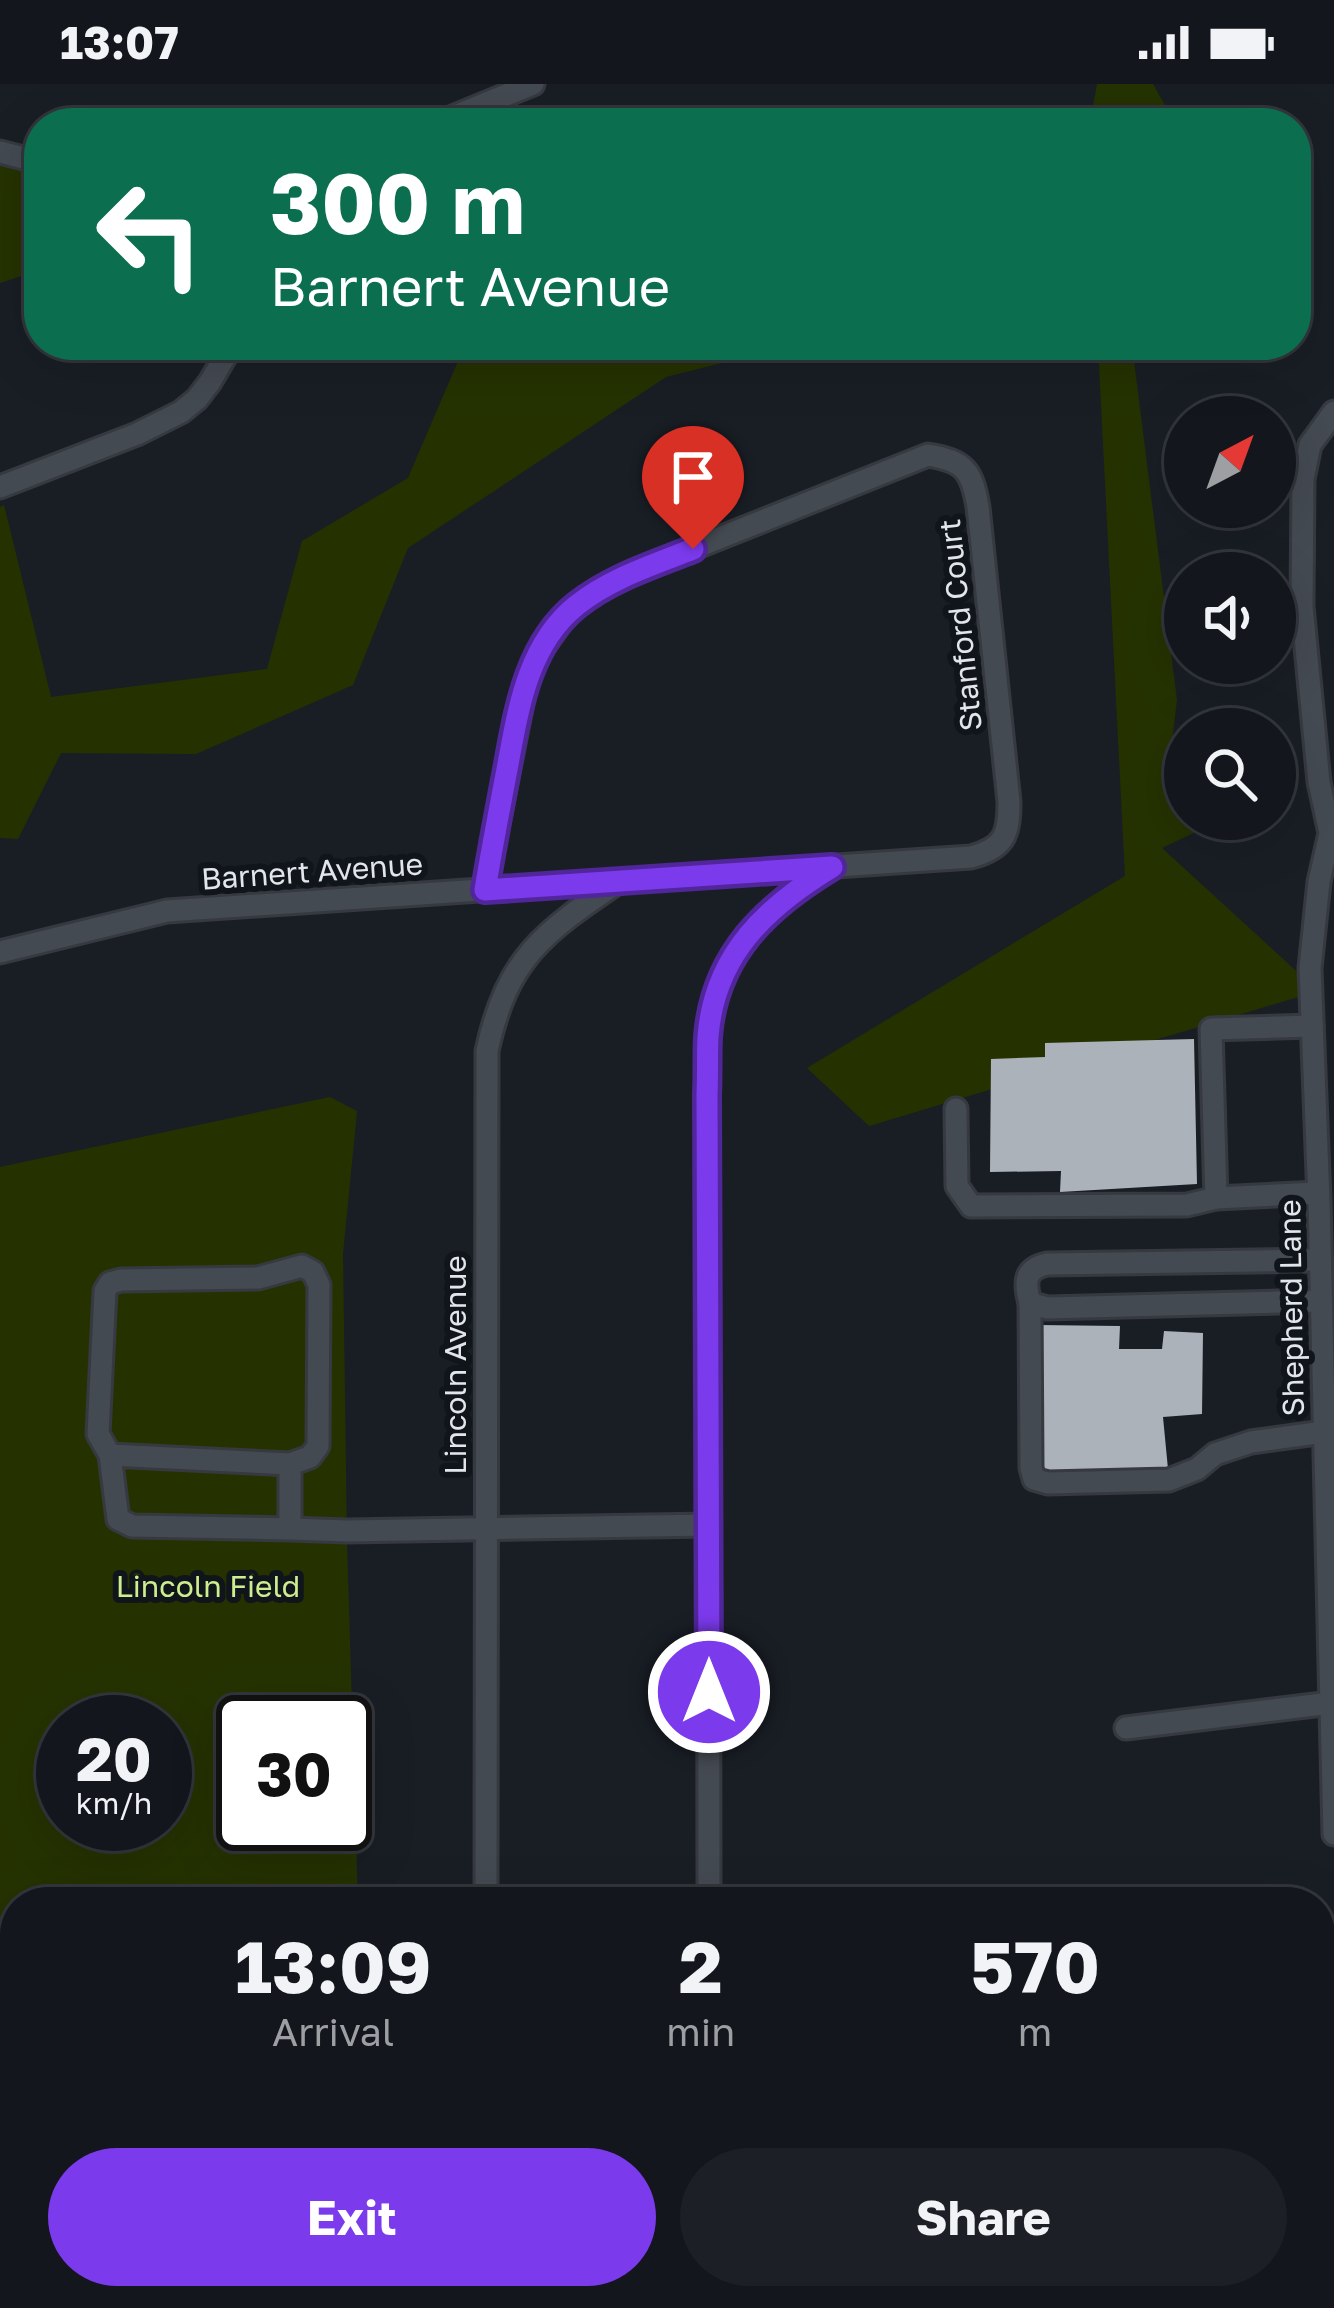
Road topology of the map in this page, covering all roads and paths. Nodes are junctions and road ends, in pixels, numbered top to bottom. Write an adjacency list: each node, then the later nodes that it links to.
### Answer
1 (533, 84): 2 (street)
2 (475, 108)
3 (223, 360): 5 (street)
4 (1334, 412): 12 (street, Shepherd Lane)
5 (0, 488)
6 (1007, 786): 7 (street, Barnert Avenue); 9 (street, Stanford Court)
7 (832, 867): 8 (street, Barnert Avenue); 24 (street)
8 (619, 881): 9 (street, Barnert Avenue); 26 (street, Lincoln Avenue)
9 (485, 890): 11 (street, Barnert Avenue)
10 (1334, 935): 12 (street)
11 (0, 952)
12 (1313, 956): 13 (street, Shepherd Lane)
13 (1312, 1025): 15 (street, Shepherd Lane); 17 (street)
14 (956, 1108): 17 (street)
15 (1324, 1115): 16 (street, Shepherd Lane)
16 (1318, 1192): 17 (street); 18 (street, Shepherd Lane)
17 (1216, 1198)
18 (1320, 1260): 19 (street, Shepherd Lane); 20 (street)
19 (1321, 1301): 20 (street); 21 (street, Shepherd Lane)
20 (1030, 1303): 21 (street)
21 (1324, 1432): 27 (street, Shepherd Lane)
22 (110, 1455): 23 (street); 23 (street); 25 (street)
23 (290, 1464): 25 (street)
24 (709, 1525): 26 (street); 32 (street)
25 (290, 1528): 26 (street)
26 (485, 1529): 31 (street, Lincoln Avenue)
27 (1332, 1698): 28 (street); 29 (street, Shepherd Lane)
28 (1126, 1727)
29 (1333, 1752): 30 (street, Shepherd Lane)
30 (1334, 1834)
31 (486, 1887)
32 (710, 1887)

